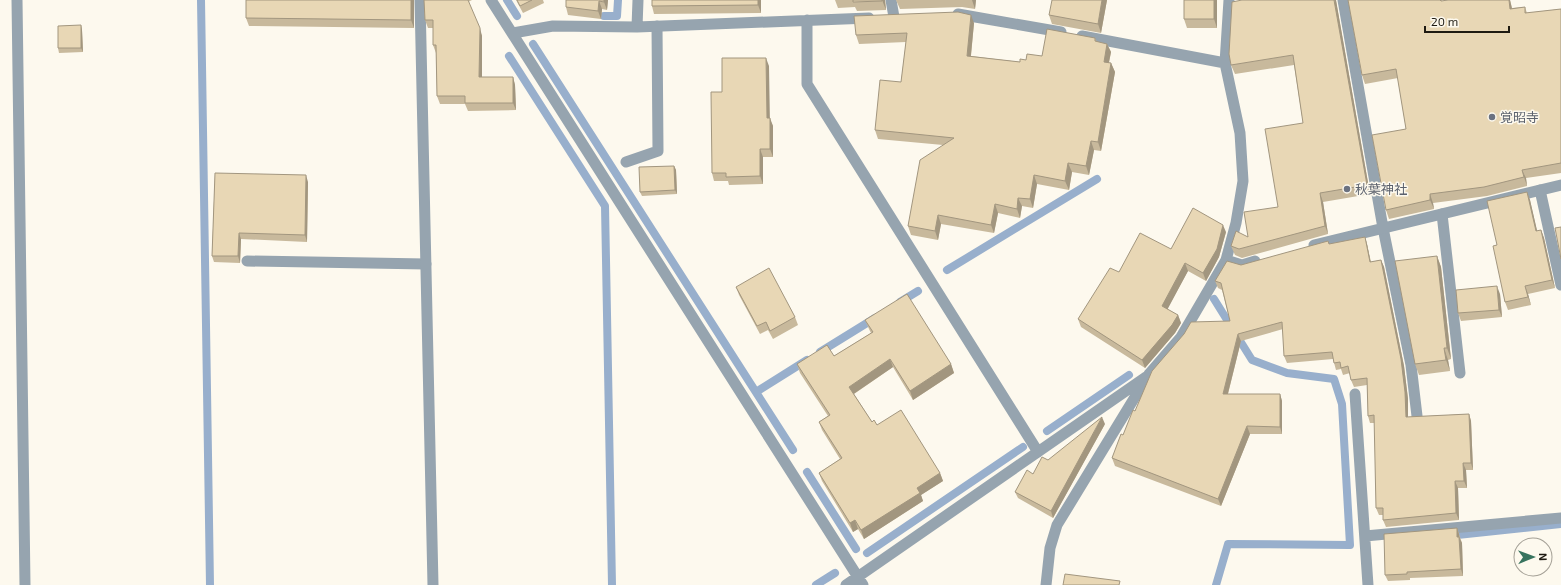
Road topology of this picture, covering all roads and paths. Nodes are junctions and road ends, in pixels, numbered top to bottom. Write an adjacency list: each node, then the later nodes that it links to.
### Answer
1 (17, 0): 33 (street)
2 (420, 0): 23 (street)
3 (491, 0): 12 (street)
4 (638, 0): 11 (street)
5 (891, 0): 9 (street)
6 (1229, 0): 13 (street)
7 (1343, 0): 18 (street)
8 (947, 14): 13 (street)
9 (807, 20): 10 (street); 29 (street)
10 (658, 26): 11 (street); 14 (street)
11 (637, 27): 12 (street)
12 (513, 33): 32 (street)
13 (1225, 63): 21 (street)
14 (626, 162)
15 (1561, 186): 16 (street)
16 (1540, 190): 17 (street); 24 (street)
17 (1442, 214): 18 (street); 25 (street)
18 (1383, 228): 19 (street); 28 (street)
19 (1301, 249)
20 (1264, 259): 21 (street)
21 (1226, 260): 26 (street)
22 (247, 261): 23 (street)
23 (426, 264): 34 (street)
24 (1561, 285)
25 (1460, 373)
26 (1149, 374): 29 (street); 36 (street)
27 (1356, 394): 31 (street)
28 (1417, 416)
29 (1038, 452): 32 (street)
30 (1561, 518): 31 (street)
31 (1365, 536): 37 (street)
32 (860, 581): 35 (street)
33 (25, 585)
34 (433, 585)
35 (846, 585)
36 (1046, 585)
37 (1368, 585)

